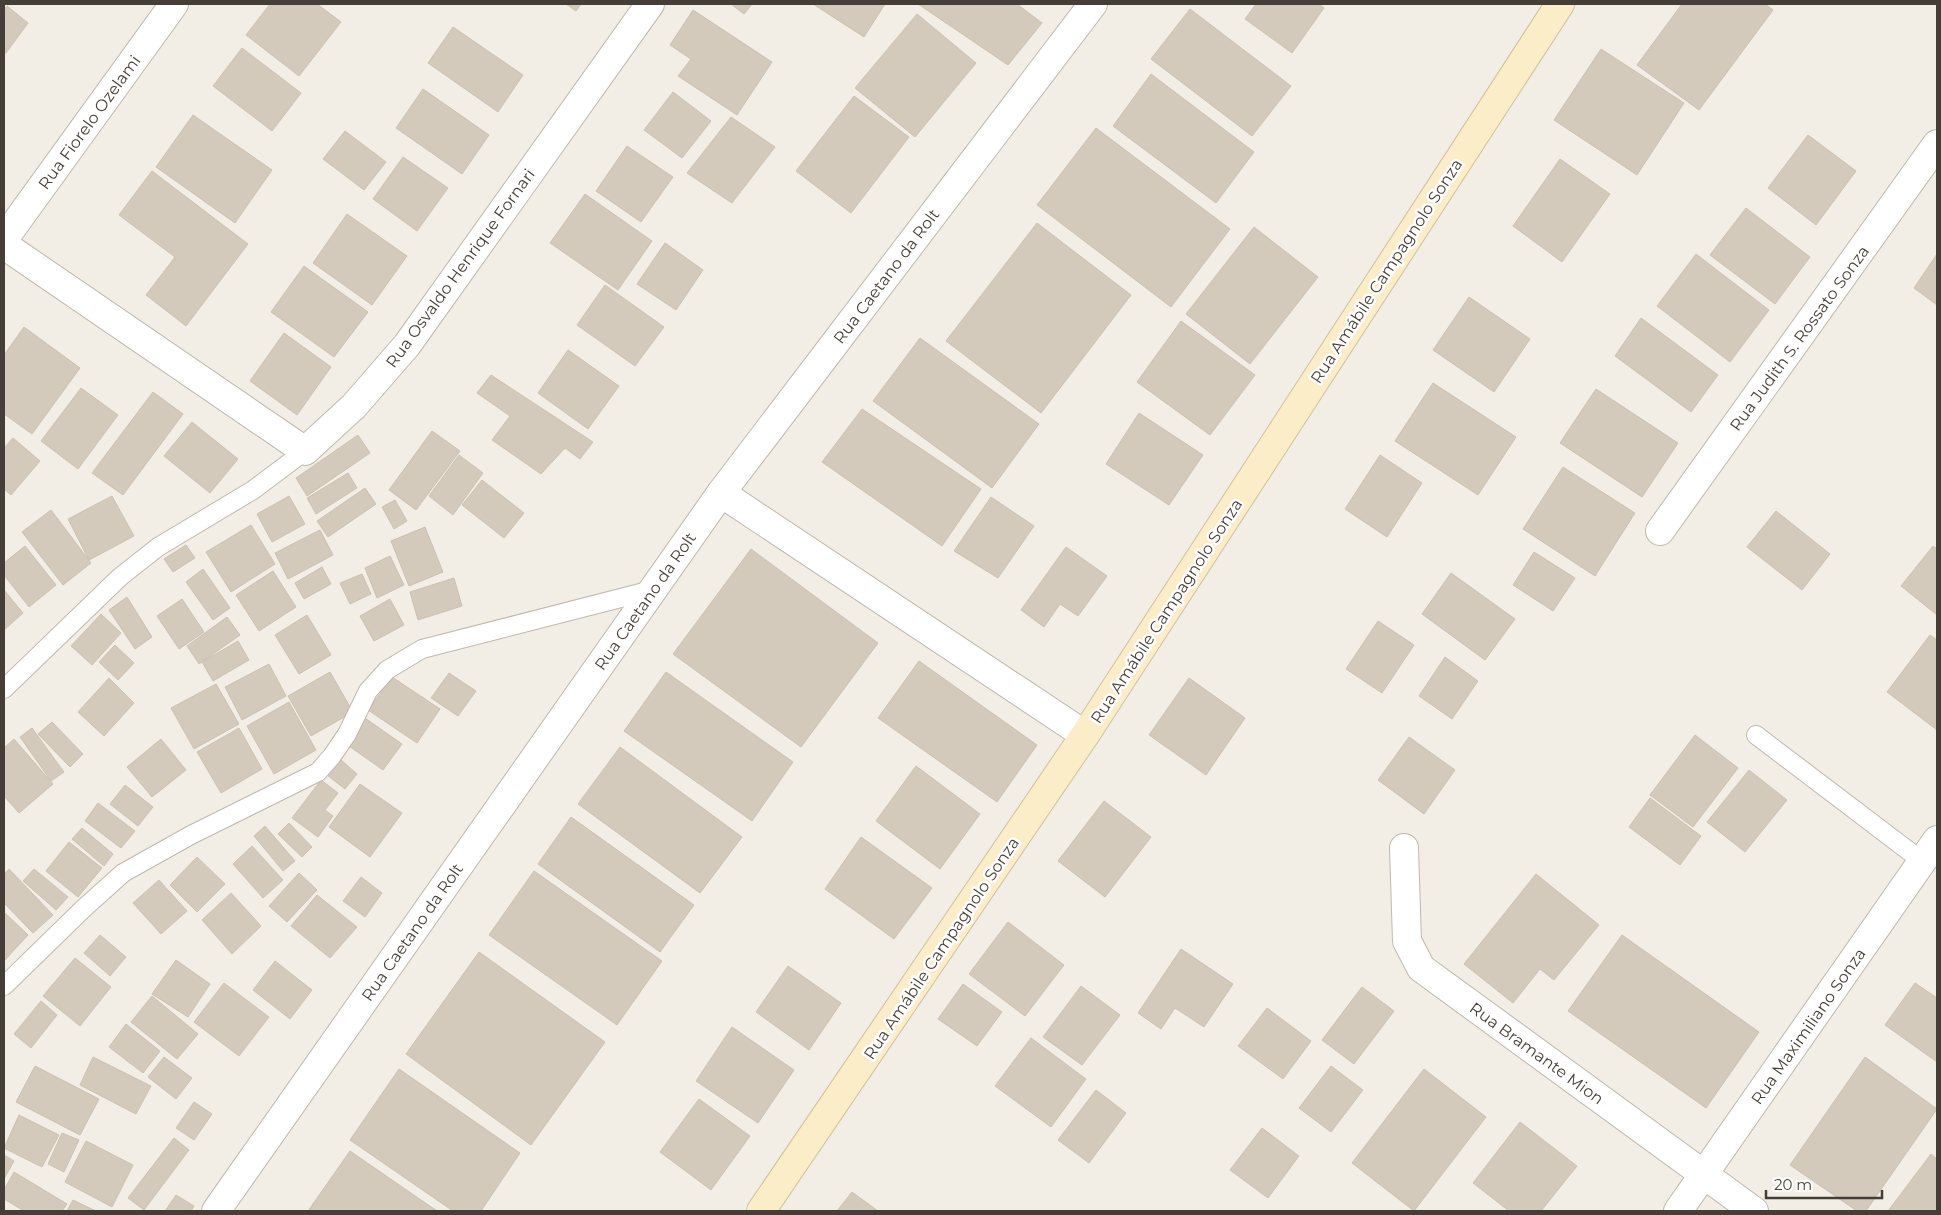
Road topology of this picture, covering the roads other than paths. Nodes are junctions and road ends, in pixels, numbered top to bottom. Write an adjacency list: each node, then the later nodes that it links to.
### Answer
1 (174, 4): 6 (street, Rua Fiorelo Ozelami)
2 (650, 4): 8 (street, Rua Osvaldo Henrique Fornari)
3 (1092, 4): 9 (street, Rua Caetano da Rolt)
4 (1560, 4): 14 (street, Rua Amábile Campagnolo Sonza)
5 (1937, 144): 10 (street, Rua Judith S. Rossato Sonza)
6 (4, 239)
7 (4, 244): 8 (street)
8 (305, 451): 12 (lane, Rua Osvaldo Henrique Fornari)
9 (721, 493): 11 (street, Rua Caetano da Rolt); 14 (street)
10 (1660, 531)
11 (652, 590): 17 (lane); 19 (street, Rua Caetano da Rolt)
12 (4, 689)
13 (1756, 735): 16 (lane)
14 (1085, 736): 20 (street, Rua Amábile Campagnolo Sonza)
15 (1404, 848): 18 (street, Rua Bramante Mion)
16 (1930, 851): 18 (street, Rua Maximiliano Sonza)
17 (4, 986)
18 (1703, 1176): 21 (street, Rua Maximiliano Sonza); 22 (street, Rua Bramante Mion)
19 (216, 1211)
20 (761, 1211)
21 (1678, 1211)
22 (1754, 1211)

